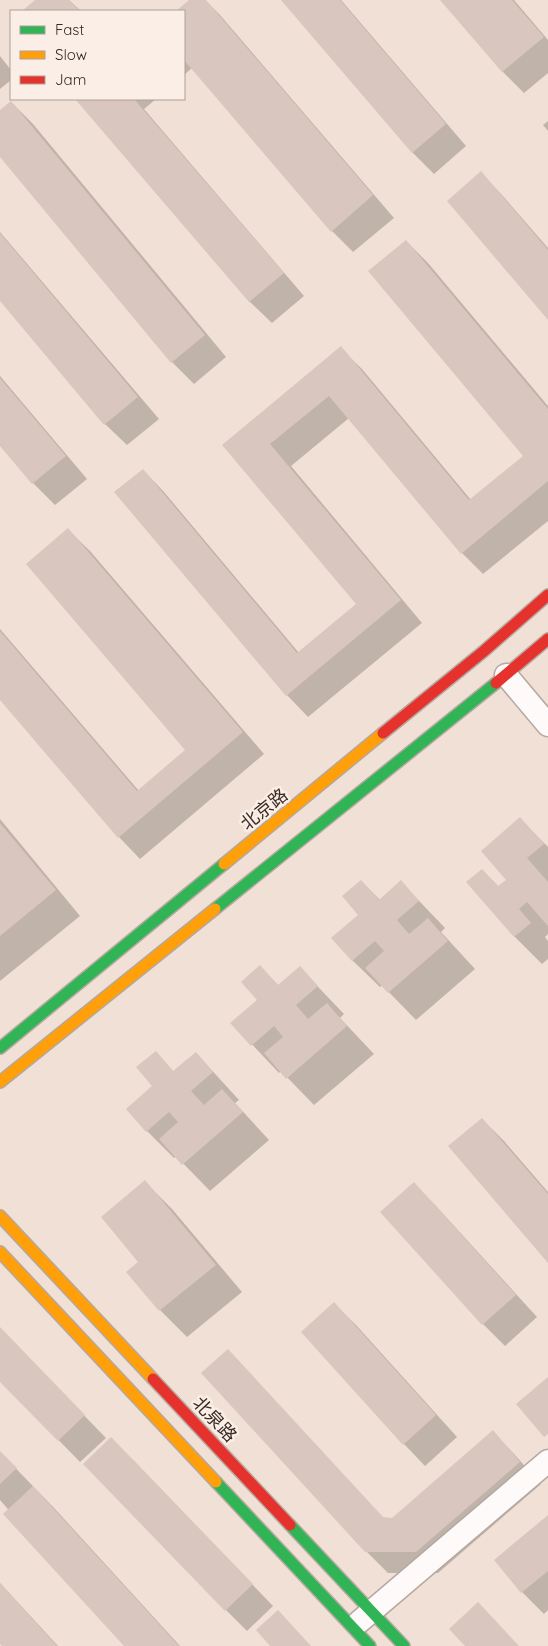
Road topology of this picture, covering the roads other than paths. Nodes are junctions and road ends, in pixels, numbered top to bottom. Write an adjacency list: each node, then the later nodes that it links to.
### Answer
1 (548, 595): 5 (street, 北京路)
2 (548, 639): 3 (street)
3 (506, 675): 4 (street); 6 (street)
4 (548, 725)
5 (0, 1048)
6 (0, 1082)
7 (0, 1216): 10 (street, 北泉路)
8 (0, 1252): 11 (street)
9 (548, 1461): 10 (street)
10 (371, 1611): 11 (street); 13 (street, 北泉路)
11 (353, 1628): 12 (street)
12 (370, 1646)
13 (404, 1646)

